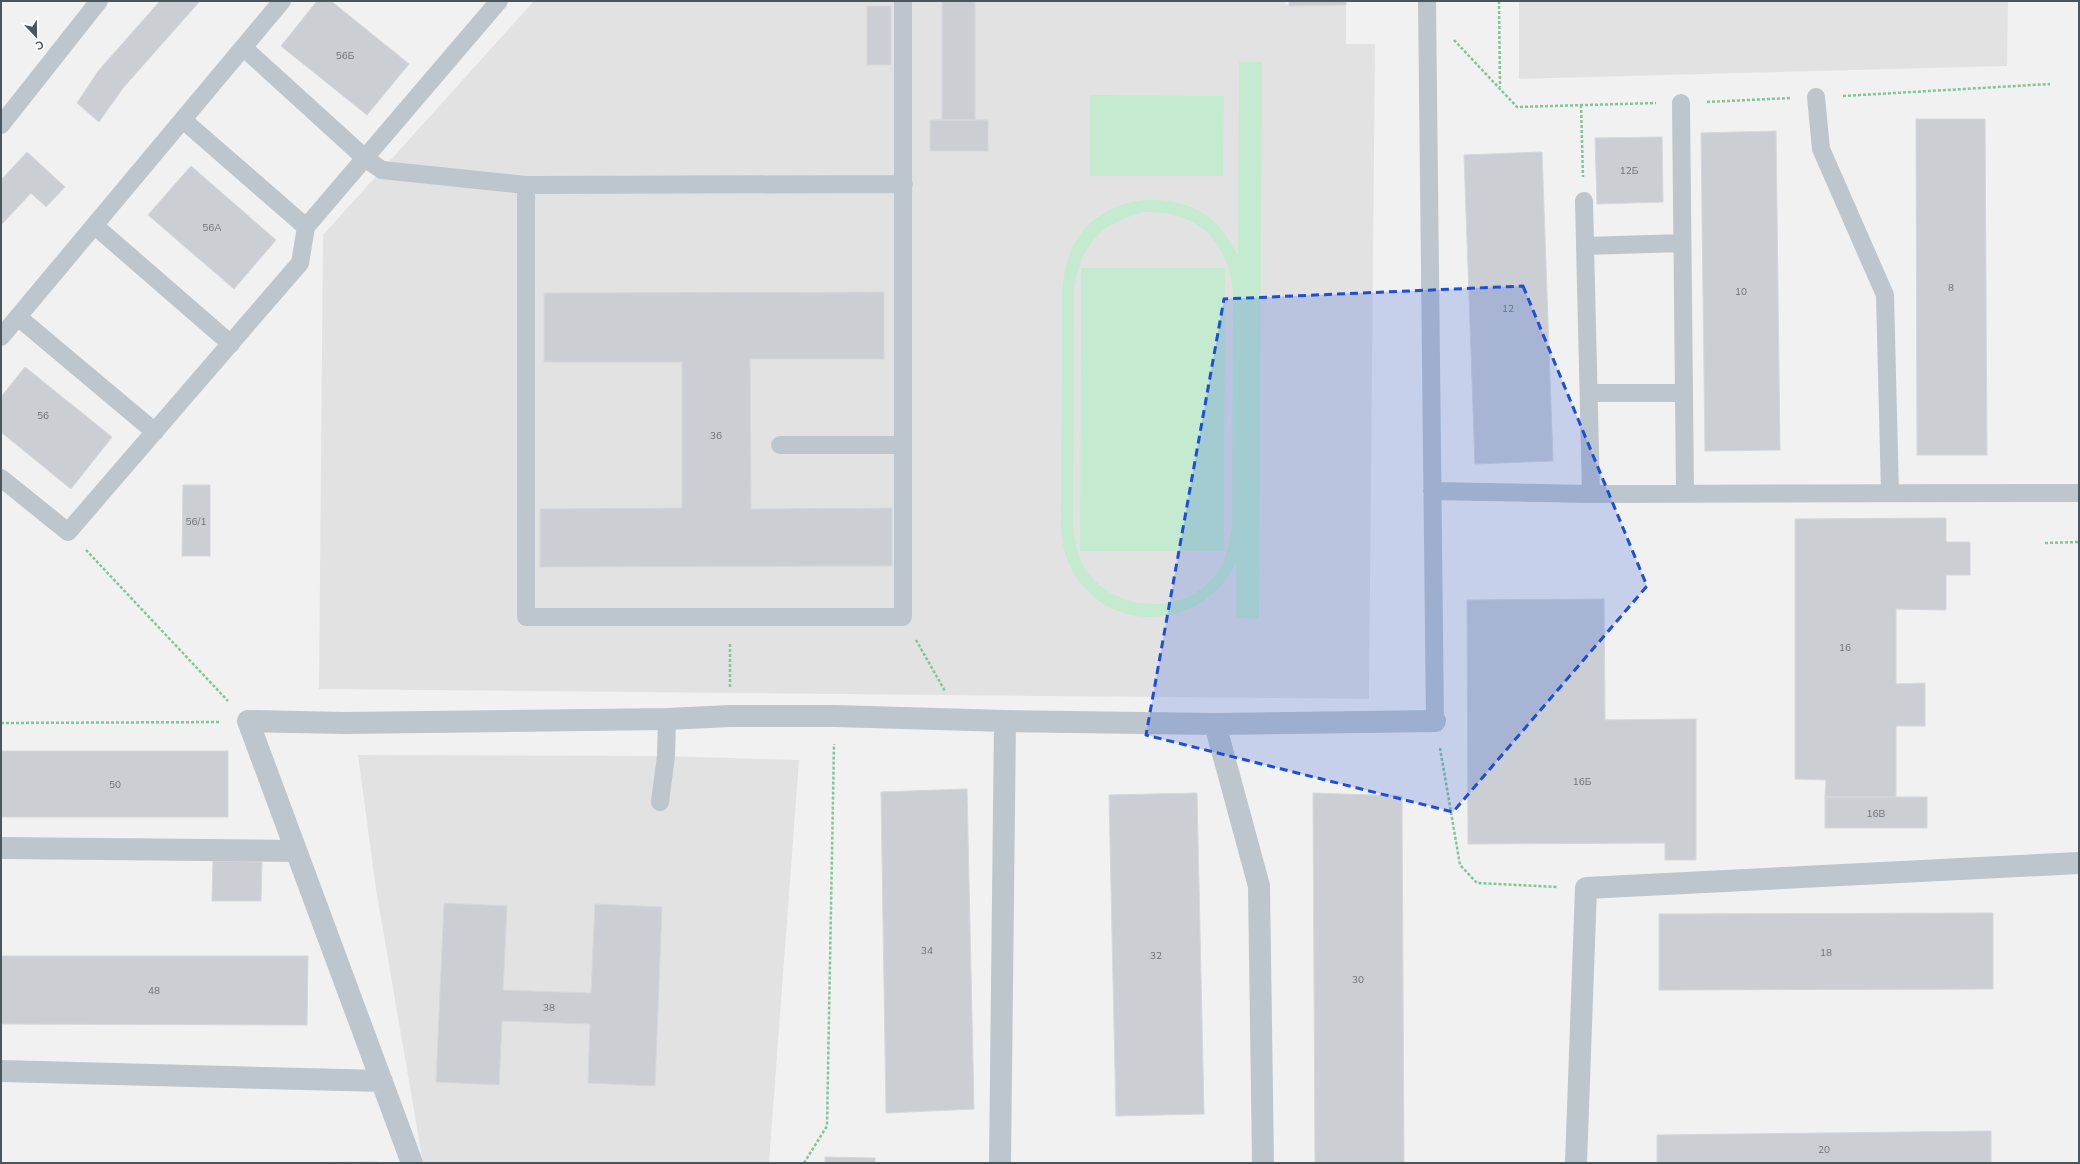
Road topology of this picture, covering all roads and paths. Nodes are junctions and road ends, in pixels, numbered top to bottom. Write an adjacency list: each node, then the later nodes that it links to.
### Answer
1 (99, 1): 12 (lane)
2 (282, 1): 7 (lane)
3 (499, 1): 13 (lane)
4 (903, 1): 14 (lane)
5 (1499, 1): 8 (path)
6 (1427, 7): 8 (path); 30 (lane)
7 (244, 48): 11 (lane); 13 (lane)
8 (1500, 88): 16 (path)
9 (1816, 97): 31 (lane)
10 (1681, 103): 19 (lane)
11 (183, 120): 17 (lane); 18 (lane)
12 (1, 125)
13 (366, 159): 15 (lane); 18 (lane)
14 (904, 184): 15 (lane); 28 (lane)
15 (526, 185): 38 (lane)
16 (1584, 201): 20 (lane)
17 (95, 226): 21 (lane); 23 (lane)
18 (306, 227): 23 (lane)
19 (1682, 243): 20 (lane); 25 (lane)
20 (1584, 246): 24 (lane)
21 (18, 317): 22 (lane); 26 (lane)
22 (1, 337)
23 (231, 344): 26 (lane)
24 (1588, 393): 25 (lane); 34 (lane)
25 (1683, 393): 32 (lane)
26 (155, 432): 35 (lane)
27 (780, 445): 28 (lane)
28 (903, 445): 39 (lane)
29 (1, 478): 35 (lane)
30 (1432, 491): 34 (lane); 46 (lane)
31 (1890, 492): 32 (lane); 33 (lane)
32 (1685, 493): 34 (lane)
33 (2079, 493)
34 (1591, 494)
35 (68, 532): 44 (path)
36 (2079, 542): 37 (path)
37 (2045, 543)
38 (730, 617): 39 (lane); 40 (path)
39 (903, 617): 42 (path)
40 (730, 716): 41 (street); 43 (street)
41 (835, 716): 42 (street); 57 (path)
42 (948, 718): 45 (street)
43 (668, 719): 44 (street); 49 (lane)
44 (248, 721): 47 (path); 51 (street)
45 (1005, 721): 48 (street); 58 (street)
46 (1435, 721): 48 (street); 53 (path)
47 (1, 723)
48 (1215, 724): 59 (street)
49 (660, 802)
50 (1, 848): 51 (street)
51 (296, 851): 55 (street)
52 (2079, 863): 53 (street)
53 (1586, 888): 60 (street)
54 (1, 1071): 55 (street)
55 (382, 1082): 56 (street)
56 (412, 1163)
57 (804, 1163)
58 (1000, 1163)
59 (1263, 1163)
60 (1576, 1163)

